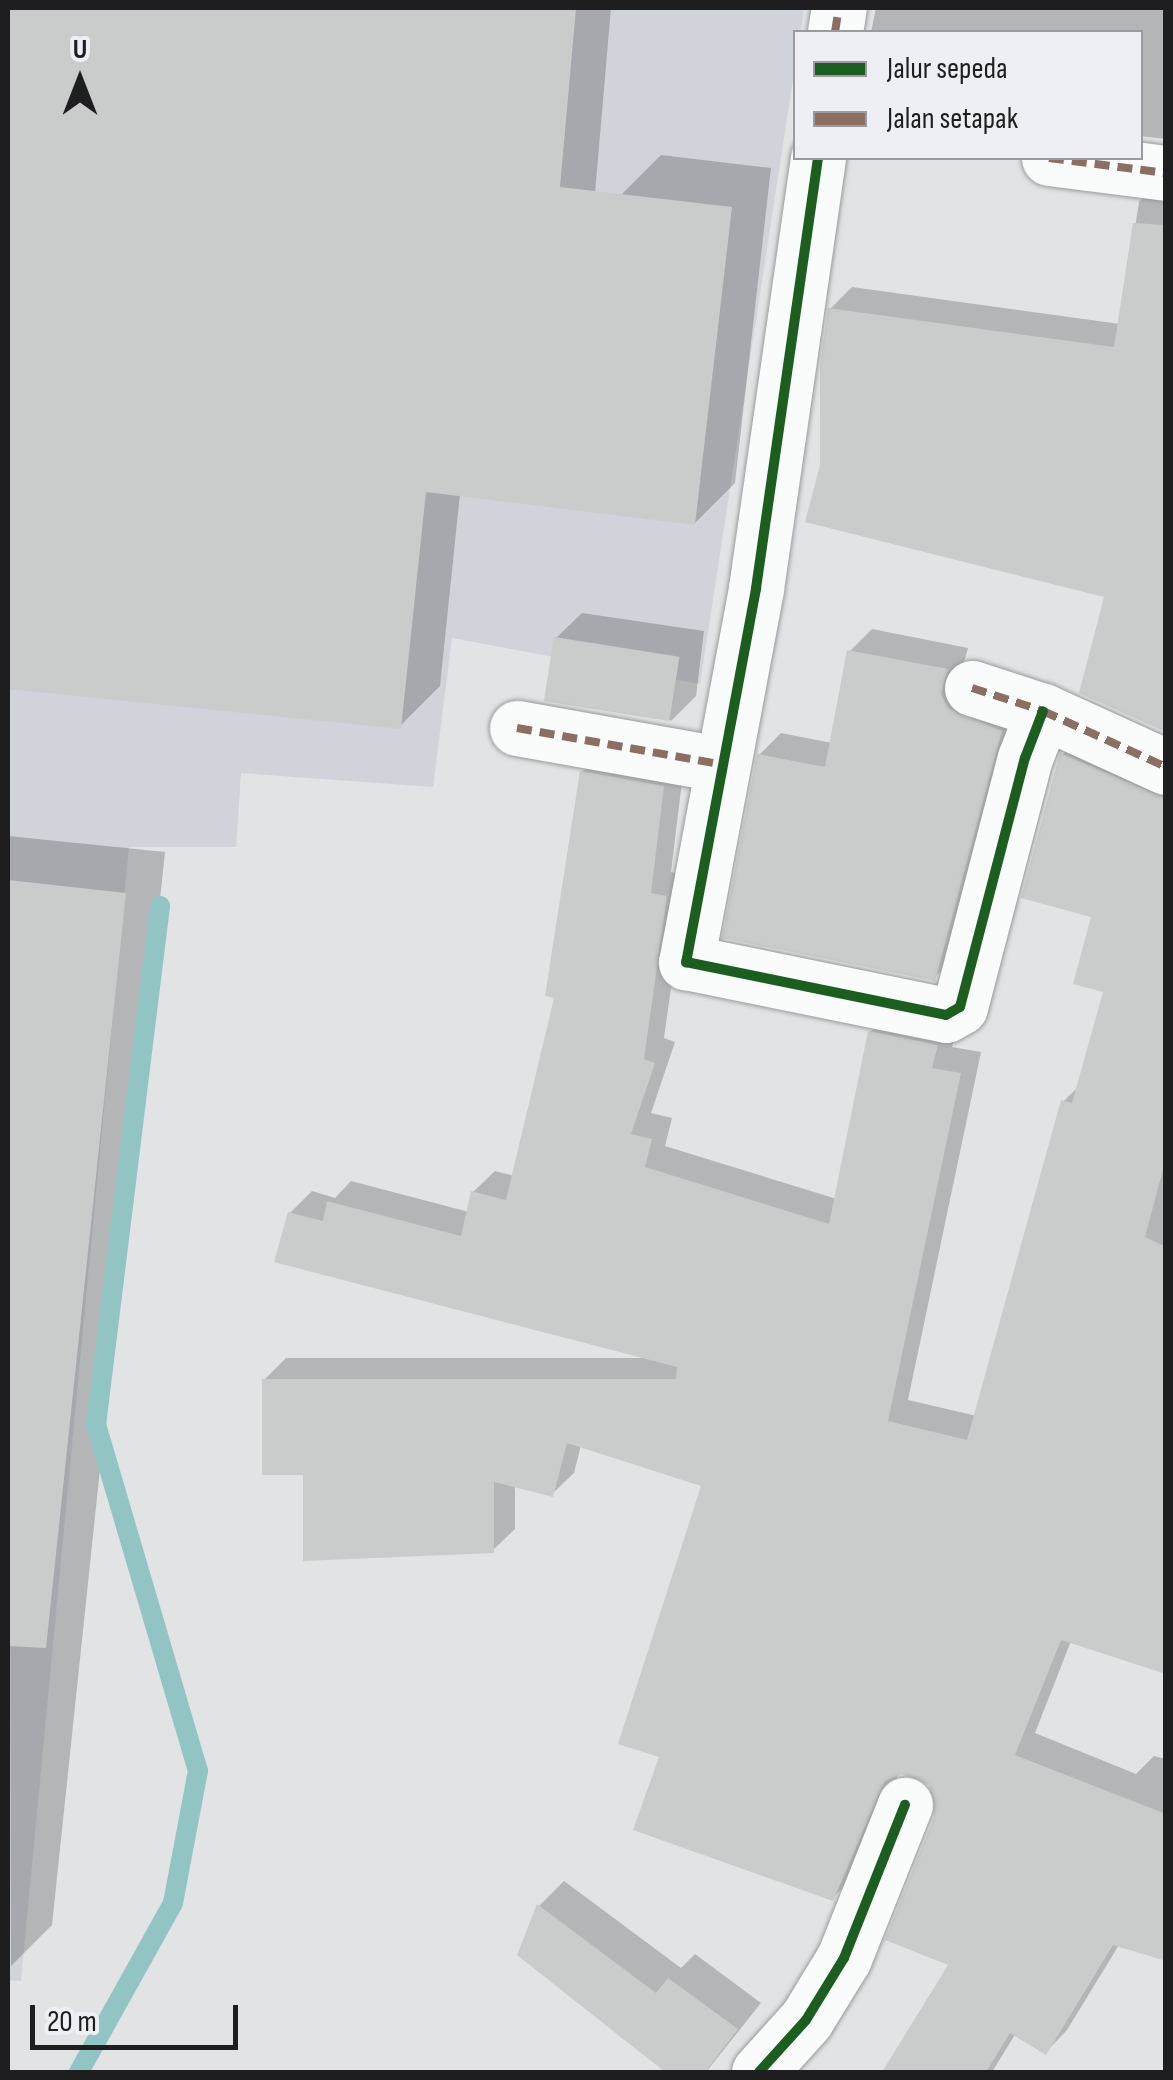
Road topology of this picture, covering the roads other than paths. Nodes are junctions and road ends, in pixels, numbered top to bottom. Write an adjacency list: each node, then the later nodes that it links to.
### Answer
1 (818, 160): 7 (street)
2 (1064, 160): 3 (street)
3 (1166, 173)
4 (972, 688): 5 (street)
5 (1043, 711): 7 (street); 8 (street)
6 (517, 728): 7 (street)
7 (720, 764)
8 (1166, 767)
9 (905, 1805): 10 (street)
10 (759, 2072)

